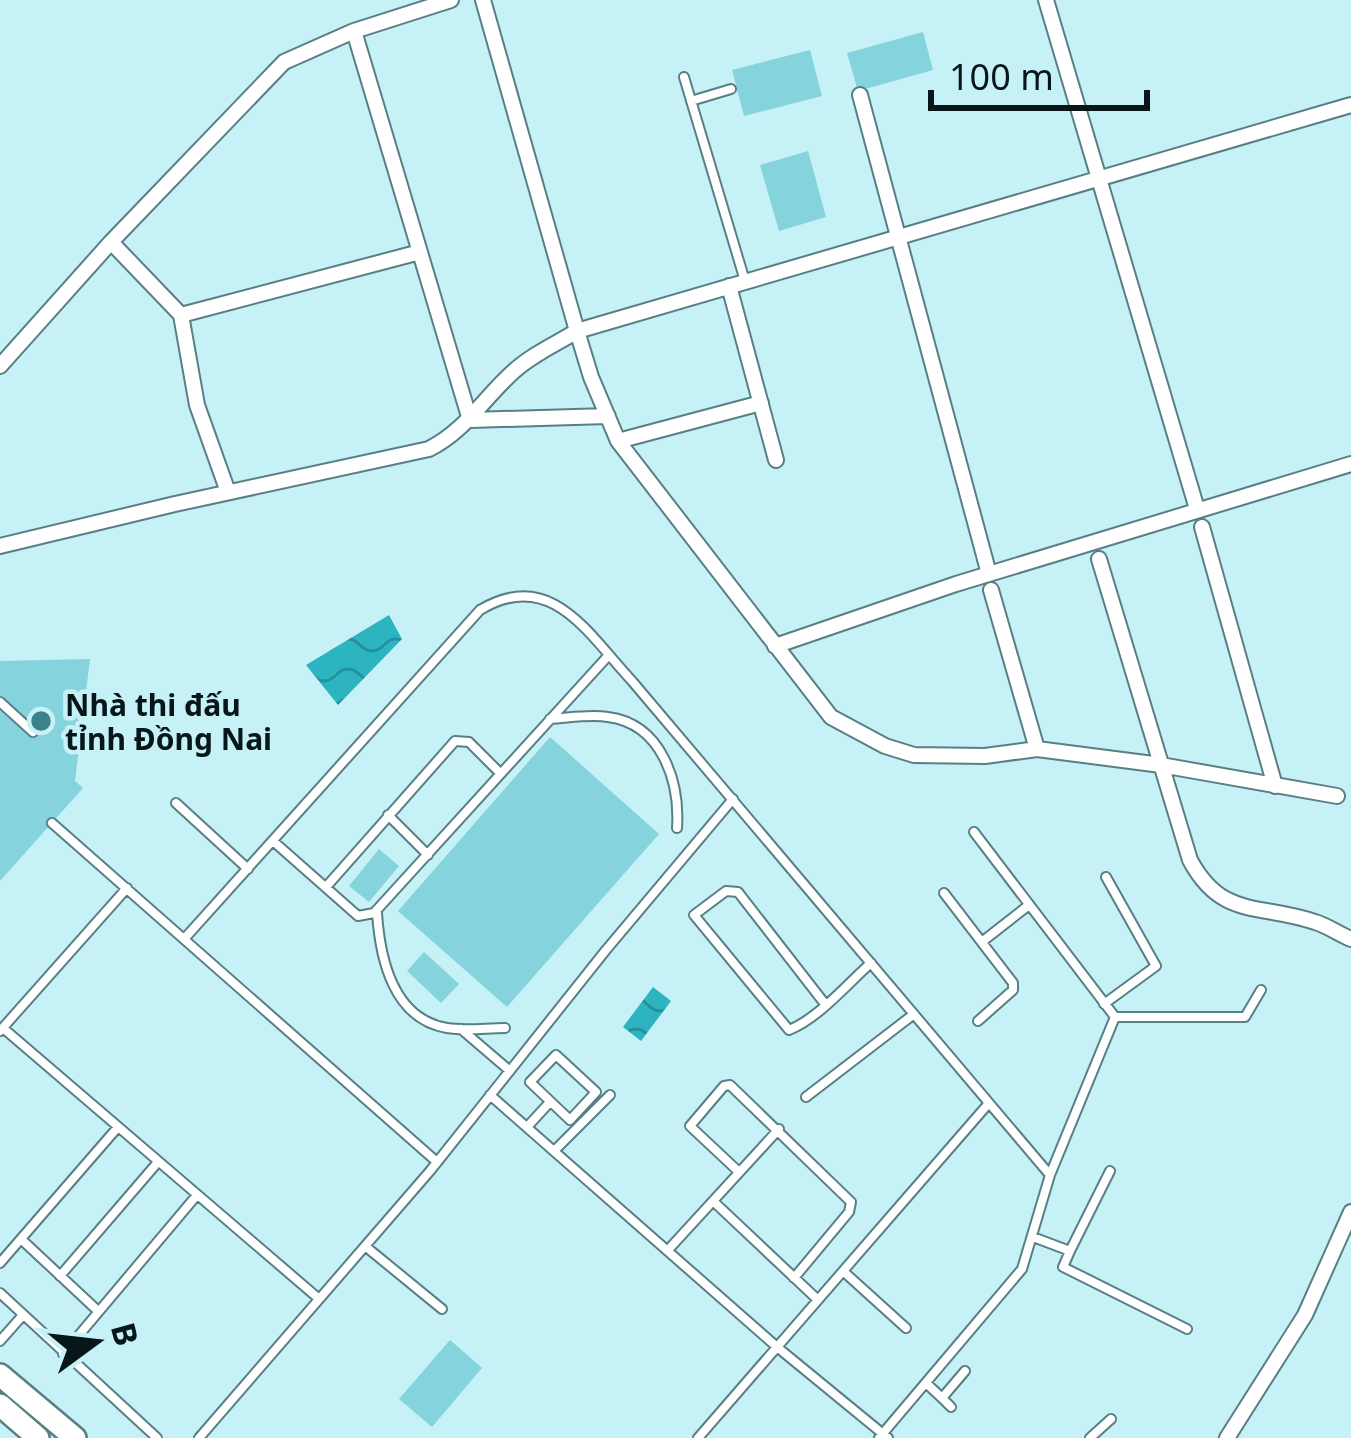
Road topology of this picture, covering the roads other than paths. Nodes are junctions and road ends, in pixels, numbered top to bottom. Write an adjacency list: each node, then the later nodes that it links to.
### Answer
1 (451, 0): 4 (street)
2 (483, 0): 17 (street)
3 (1046, 0): 10 (street)
4 (354, 31): 12 (street); 13 (street)
5 (684, 77): 8 (lane)
6 (731, 88): 8 (lane)
7 (860, 95): 11 (street)
8 (692, 101): 14 (lane)
9 (1351, 105): 10 (street)
10 (1098, 177): 11 (street); 26 (street)
11 (900, 235): 14 (street); 30 (street)
12 (110, 242): 16 (street); 18 (street)
13 (420, 252): 16 (street); 21 (street)
14 (745, 281): 15 (street)
15 (729, 286): 17 (street); 19 (street)
16 (182, 315): 25 (street)
17 (578, 331): 20 (street); 21 (street)
18 (0, 366)
19 (761, 404): 22 (street); 23 (street)
20 (608, 416): 21 (street); 22 (street)
21 (470, 420): 25 (street)
22 (618, 440): 32 (street)
23 (776, 460)
24 (1351, 464): 26 (street)
25 (228, 492): 28 (street)
26 (1197, 509): 30 (street)
27 (1202, 527): 40 (street)
28 (0, 546)
29 (1099, 559): 38 (street)
30 (989, 574): 32 (street)
31 (991, 590): 37 (street)
32 (775, 646): 37 (street)
33 (608, 656): 35 (lane); 42 (lane); 48 (lane)
34 (0, 702): 36 (lane)
35 (549, 719): 39 (lane); 46 (lane)
36 (33, 732)
37 (1037, 749): 38 (street)
38 (1161, 765): 40 (street); 58 (street)
39 (500, 773): 44 (lane); 49 (lane)
40 (1275, 786): 41 (street)
41 (1344, 797)
42 (733, 799): 60 (lane); 70 (lane)
43 (176, 803): 50 (lane)
44 (388, 815): 49 (lane); 52 (lane)
45 (52, 823): 53 (lane)
46 (677, 828)
47 (974, 832): 55 (lane)
48 (273, 841): 50 (lane); 52 (lane)
49 (428, 855): 56 (lane)
50 (248, 869): 57 (lane)
51 (1106, 877): 63 (lane)
52 (326, 887): 56 (lane)
53 (127, 888): 57 (lane); 68 (lane)
54 (944, 893): 59 (lane)
55 (1030, 905): 59 (lane); 63 (lane)
56 (377, 911): 69 (lane)
57 (185, 938): 81 (lane)
58 (1351, 939)
59 (983, 942): 66 (lane)
60 (871, 963): 62 (lane); 64 (lane)
61 (1261, 990): 65 (lane)
62 (825, 1004): 62 (lane)
63 (1104, 1004): 65 (lane)
64 (914, 1014): 73 (lane); 75 (lane)
65 (1115, 1017): 84 (lane)
66 (978, 1021)
67 (505, 1028): 69 (lane)
68 (2, 1029): 76 (lane)
69 (461, 1029): 70 (lane)
70 (510, 1071): 71 (lane)
71 (490, 1095): 77 (lane); 81 (lane)
72 (610, 1095): 79 (lane)
73 (806, 1096)
74 (550, 1102): 74 (lane); 77 (lane)
75 (989, 1103): 84 (lane); 94 (lane)
76 (118, 1127): 80 (lane); 89 (lane)
77 (527, 1127): 79 (lane)
78 (779, 1129): 83 (lane); 83 (lane); 96 (lane)
79 (554, 1151): 91 (lane)
80 (158, 1162): 85 (lane); 95 (lane)
81 (437, 1162): 90 (lane)
82 (1110, 1171): 92 (lane)
83 (739, 1172): 86 (lane)
84 (1050, 1175): 88 (lane)
85 (197, 1195): 98 (lane); 101 (lane)
86 (713, 1201): 91 (lane); 96 (lane)
87 (1351, 1211): 122 (street)
88 (1033, 1238): 92 (lane); 110 (lane)
89 (21, 1240): 93 (lane); 95 (lane)
90 (365, 1246): 98 (lane); 100 (lane)
91 (668, 1250): 106 (lane)
92 (1070, 1251): 104 (lane)
93 (0, 1263)
94 (843, 1271): 99 (lane); 103 (lane)
95 (60, 1276): 101 (lane)
96 (794, 1278): 99 (lane)
97 (0, 1294): 102 (lane)
98 (318, 1298): 119 (lane)
99 (818, 1300): 106 (lane)
100 (442, 1309)
101 (98, 1311): 107 (lane)
102 (23, 1315): 105 (lane); 107 (lane)
103 (906, 1328)
104 (1187, 1329)
105 (0, 1341)
106 (777, 1347): 115 (lane); 120 (lane)
107 (63, 1354): 118 (lane)
108 (965, 1371): 111 (lane)
109 (0, 1375): 117 (main road)
110 (926, 1383): 111 (lane); 115 (lane)
111 (942, 1398): 113 (lane)
112 (0, 1405): 116 (main road)
113 (951, 1407)
114 (1111, 1419): 121 (lane)
115 (883, 1436)
116 (38, 1438)
117 (75, 1438)
118 (157, 1438)
119 (199, 1438)
120 (698, 1438)
121 (1090, 1438)
122 (1227, 1438)

